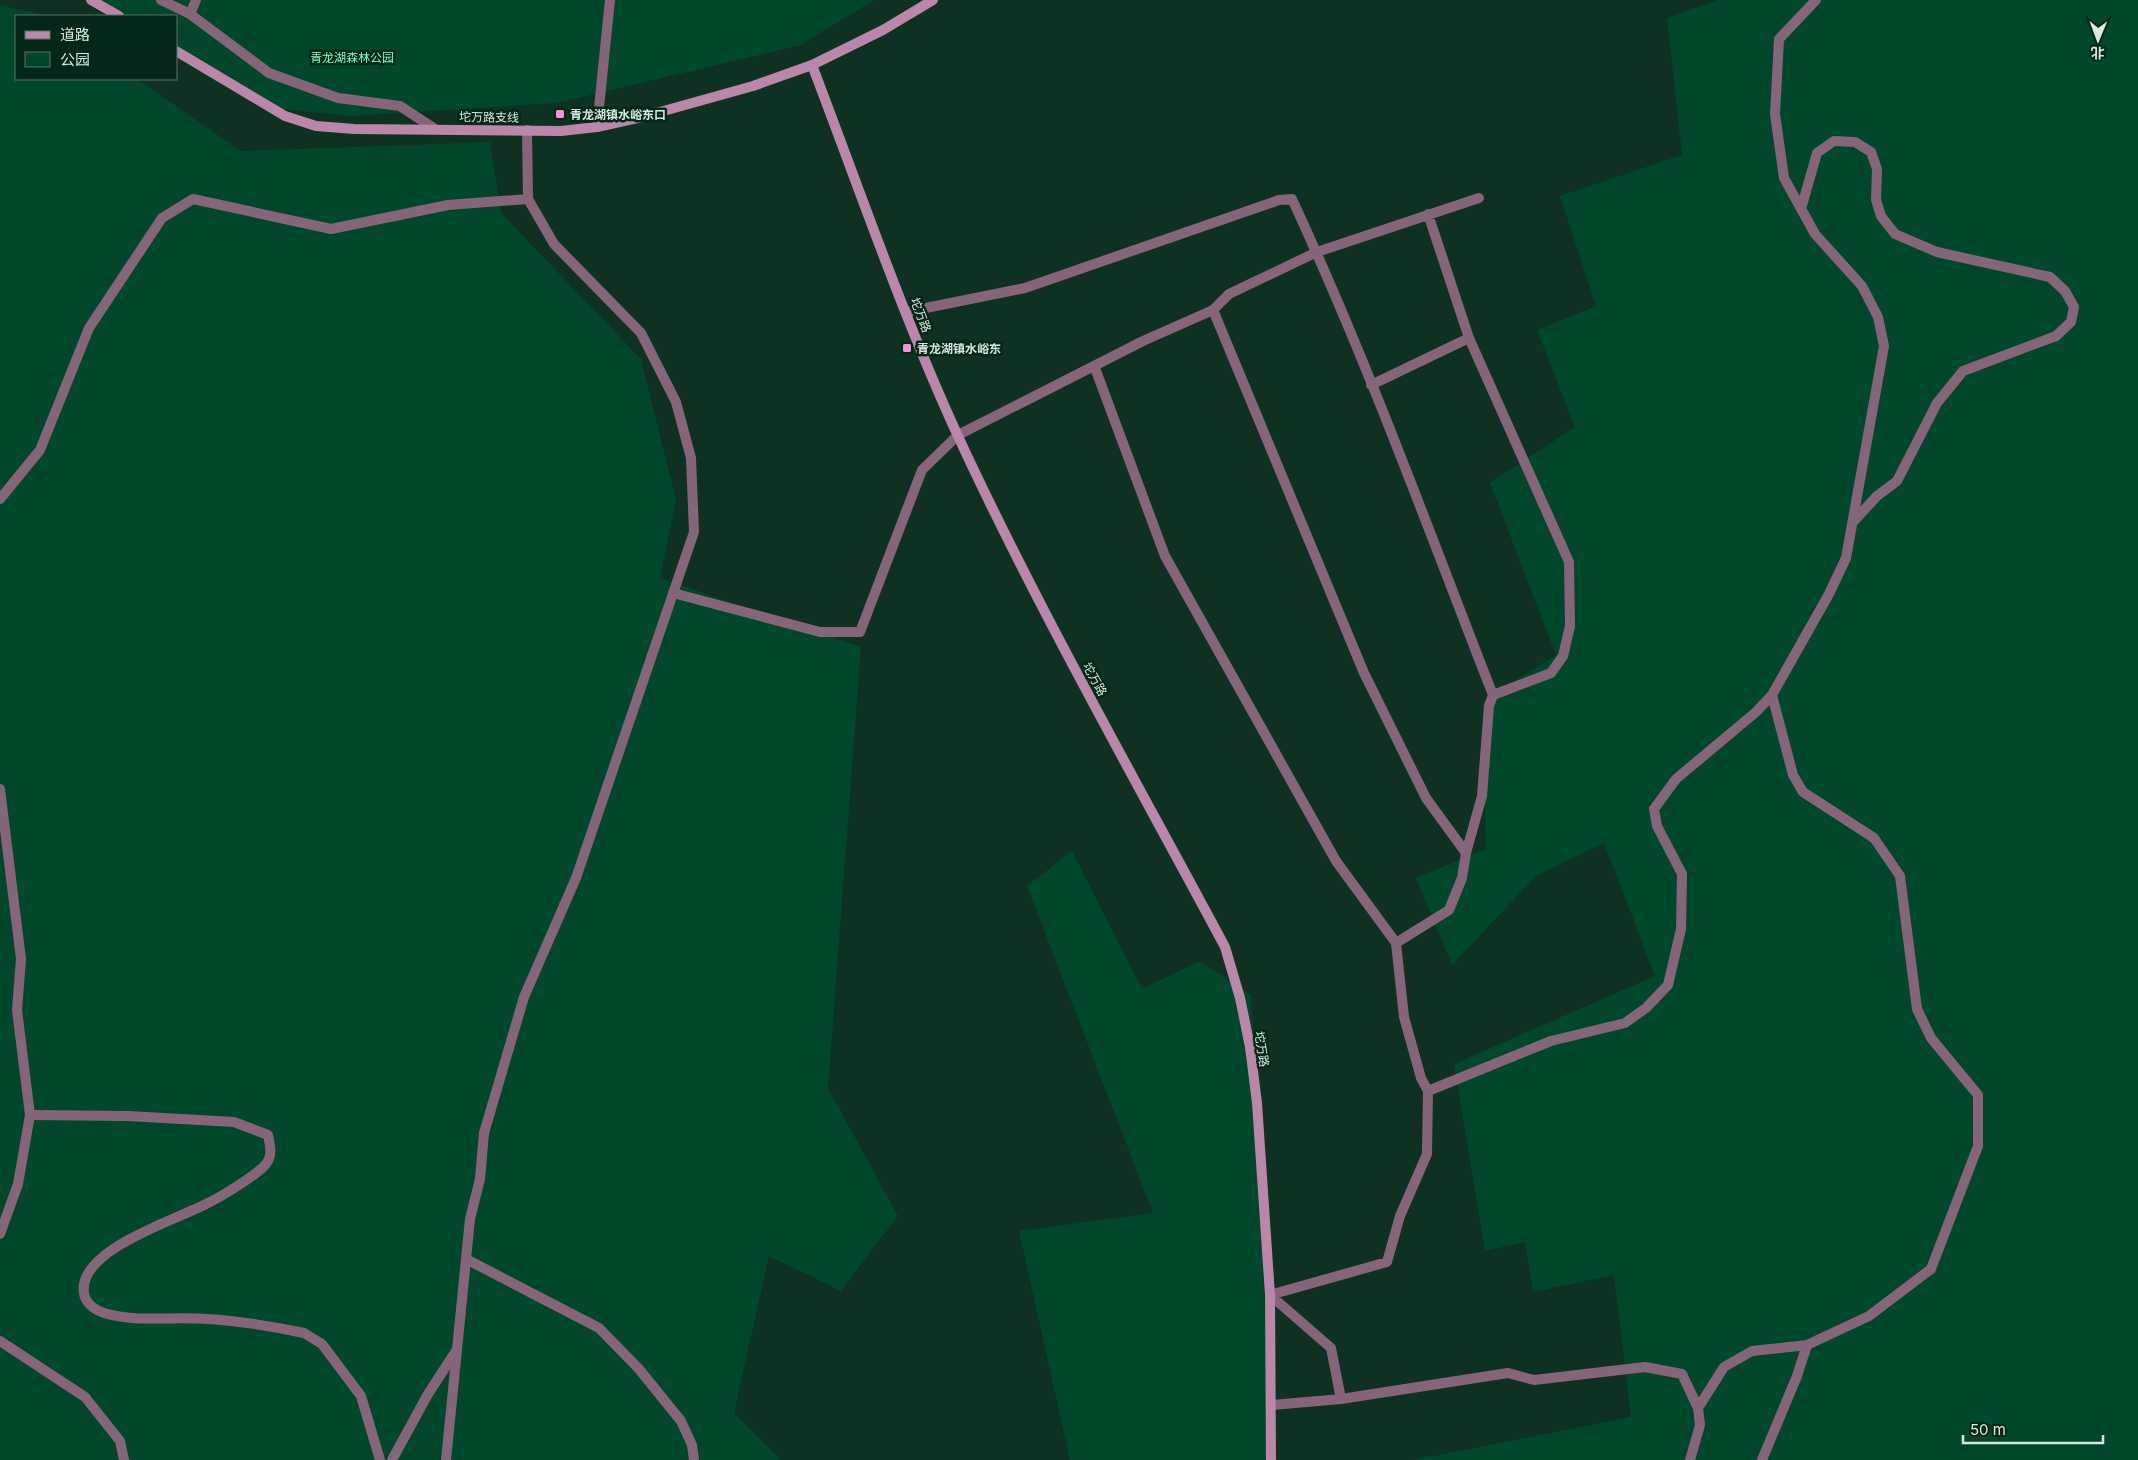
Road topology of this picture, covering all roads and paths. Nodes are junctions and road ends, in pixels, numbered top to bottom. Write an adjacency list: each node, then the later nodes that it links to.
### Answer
1 (91, 0): 8 (main road)
2 (161, 0): 7 (street)
3 (196, 0): 7 (street)
4 (610, 0): 11 (street)
5 (933, 0): 10 (main road)
6 (1816, 0): 16 (street)
7 (190, 14): 12 (street)
8 (117, 15)
9 (178, 52): 12 (main road, 坨万路支线)
10 (812, 65): 11 (main road, 坨万路支线); 20 (main road, 坨万路)
11 (597, 127): 13 (main road, 坨万路支线)
12 (434, 129): 13 (main road, 坨万路支线)
13 (527, 130): 15 (street)
14 (1479, 198): 17 (street)
15 (528, 199): 25 (street); 27 (street)
16 (1802, 209): 26 (street); 26 (street)
17 (1428, 214): 18 (street); 21 (street)
18 (1317, 252): 19 (street); 20 (street); 23 (street)
19 (1213, 310): 22 (street); 31 (street)
20 (906, 312): 24 (main road, 坨万路)
21 (1470, 338): 23 (street); 28 (street)
22 (1095, 368): 24 (street); 32 (street)
23 (1371, 385): 28 (street)
24 (958, 436): 27 (street); 37 (main road, 坨万路)
25 (0, 499)
26 (1852, 523): 29 (street)
27 (673, 594): 36 (street)
28 (1493, 695): 31 (street)
29 (1772, 695): 33 (street); 39 (street)
30 (0, 789): 34 (street)
31 (1466, 853): 32 (street)
32 (1396, 943): 33 (street)
33 (1428, 1091): 37 (street)
34 (30, 1115): 35 (street); 45 (street)
35 (0, 1234)
36 (466, 1259): 40 (street); 48 (street)
37 (1270, 1295): 41 (street); 42 (main road, 坨万路)
38 (0, 1341): 44 (street)
39 (1807, 1345): 43 (street); 51 (street)
40 (457, 1349): 46 (street); 47 (street)
41 (1341, 1399): 42 (street); 43 (street)
42 (1272, 1405): 49 (main road, 坨万路)
43 (1698, 1408): 50 (street)
44 (124, 1460)
45 (380, 1460)
46 (392, 1460)
47 (446, 1460)
48 (694, 1460)
49 (1271, 1460)
50 (1690, 1460)
51 (1762, 1460)

